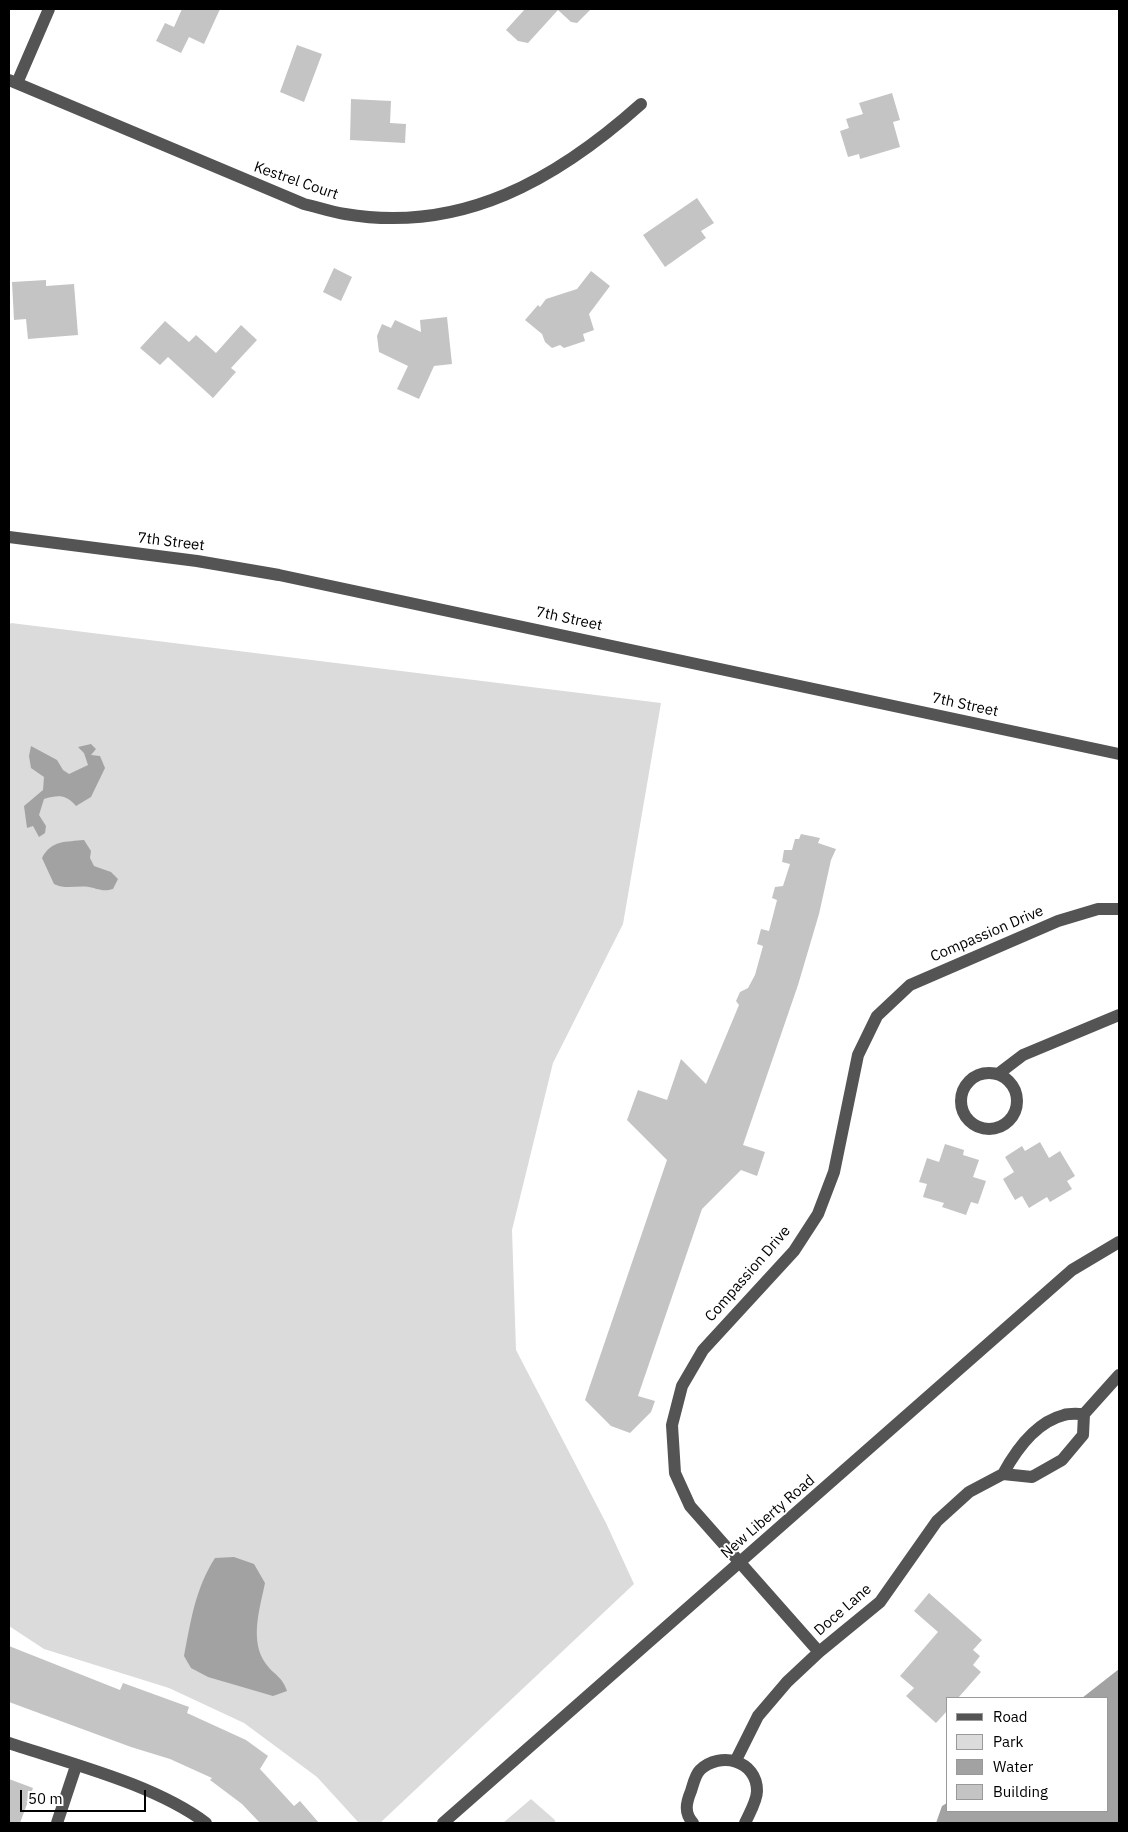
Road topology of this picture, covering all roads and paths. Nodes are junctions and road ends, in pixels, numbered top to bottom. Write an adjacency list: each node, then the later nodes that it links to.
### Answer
1 (49, 9): 2 (street)
2 (13, 81): 3 (street, Kestrel Court)
3 (641, 104)
4 (9, 537): 5 (street, 7th Street)
5 (1119, 754)
6 (1119, 910): 13 (street, Compassion Drive)
7 (1119, 1015): 8 (street)
8 (998, 1074): 8 (street)
9 (1119, 1242): 13 (street, New Liberty Road)
10 (1119, 1375): 11 (street)
11 (1084, 1414): 12 (street); 12 (street)
12 (1003, 1474): 14 (street, Doce Lane)
13 (740, 1563): 14 (street, Compassion Drive); 20 (street, New Liberty Road)
14 (819, 1652): 16 (street, Doce Lane)
15 (9, 1743): 17 (street)
16 (736, 1760): 21 (street); 22 (street)
17 (76, 1766): 18 (street); 19 (street)
18 (58, 1823)
19 (206, 1823)
20 (443, 1823)
21 (693, 1823)
22 (745, 1823)

